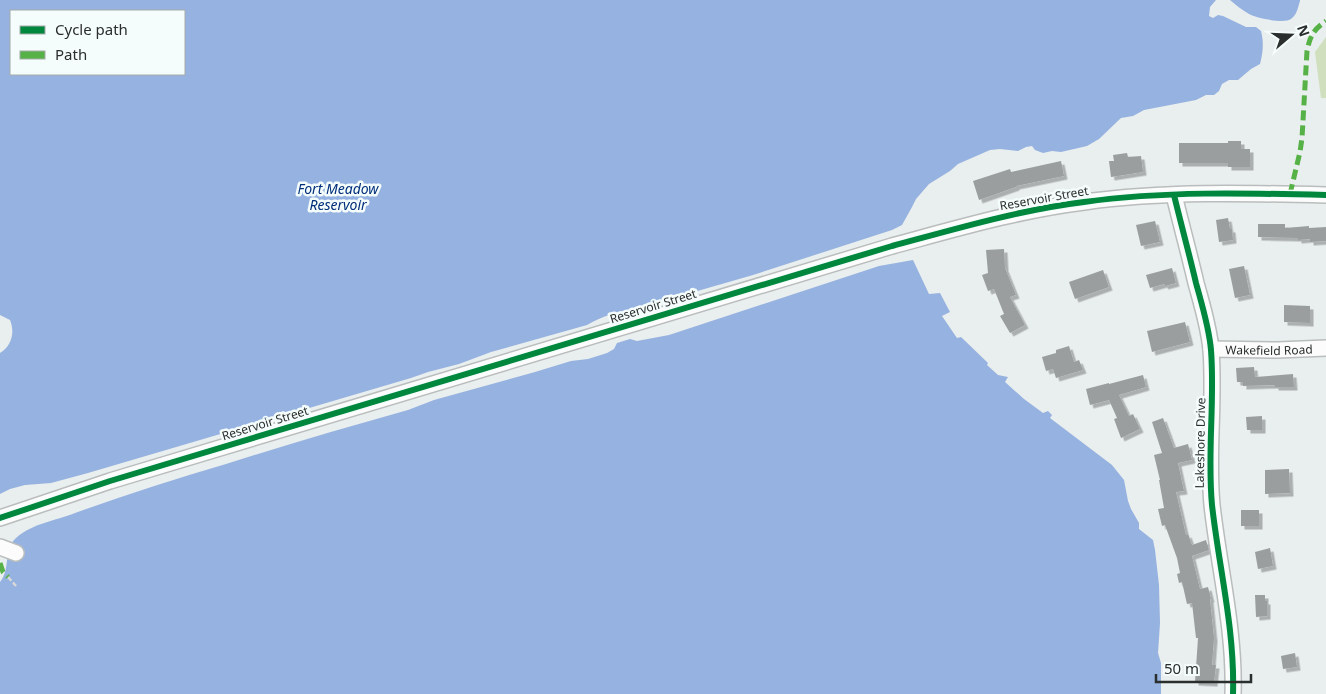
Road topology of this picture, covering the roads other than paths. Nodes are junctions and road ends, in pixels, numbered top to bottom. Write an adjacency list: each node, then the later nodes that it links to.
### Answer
1 (1174, 194): 2 (street, Reservoir Street); 3 (street, Lakeshore Drive); 5 (street, Reservoir Street)
2 (1326, 195)
3 (1210, 348): 4 (street, Wakefield Road); 8 (street, Lakeshore Drive)
4 (1326, 348)
5 (0, 518)
6 (0, 547): 7 (street)
7 (16, 553)
8 (1233, 694)

